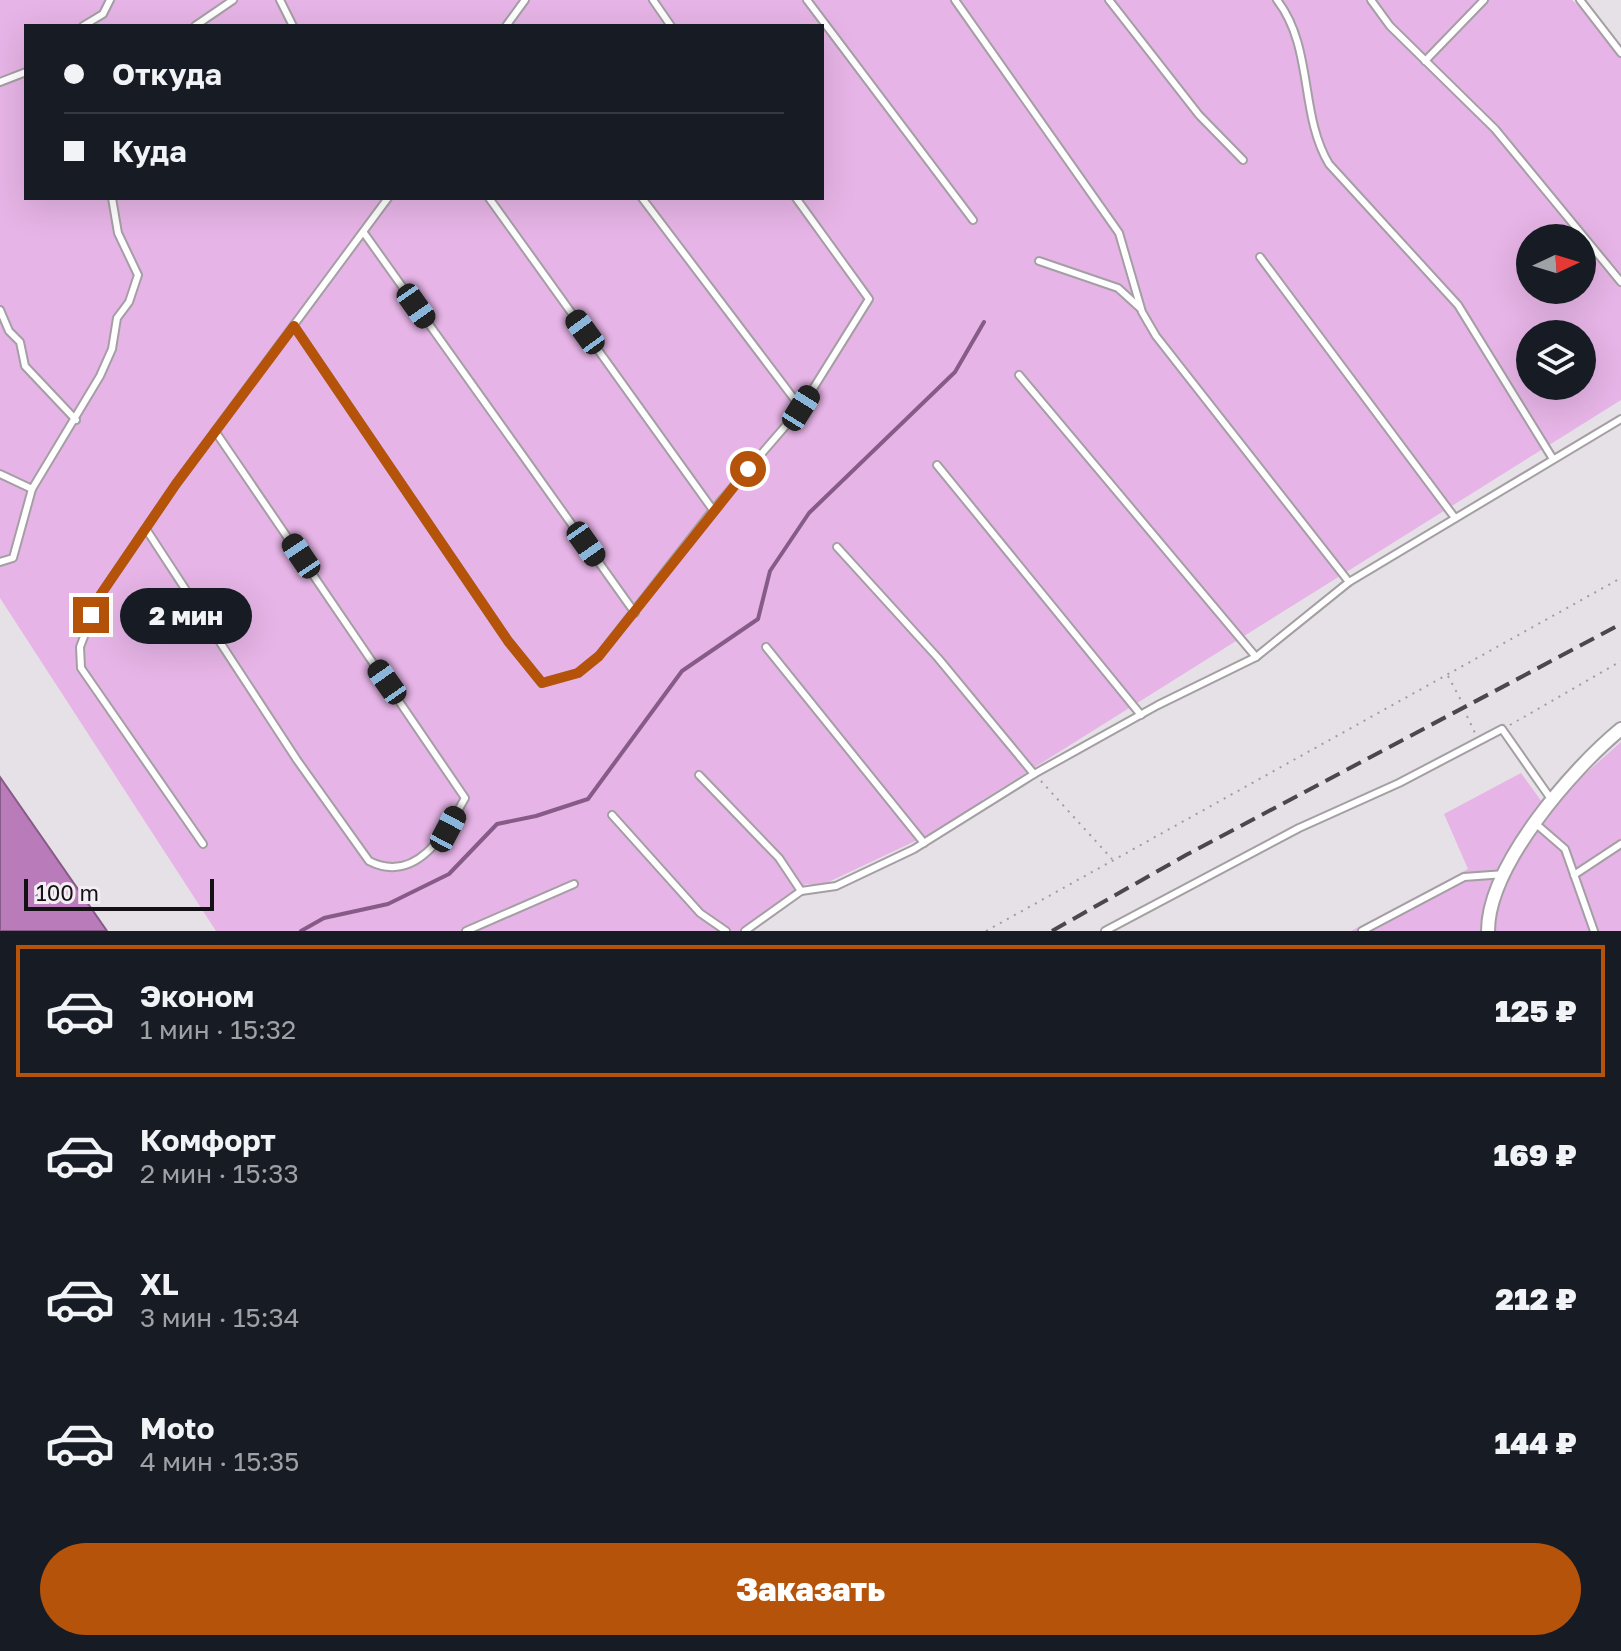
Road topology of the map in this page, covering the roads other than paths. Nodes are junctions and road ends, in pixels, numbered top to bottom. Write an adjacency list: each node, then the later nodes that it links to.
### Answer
1 (110, 0): 13 (lane)
2 (233, 0): 14 (lane)
3 (280, 0): 15 (lane)
4 (525, 0): 16 (lane)
5 (653, 0): 17 (lane)
6 (807, 0): 28 (lane)
7 (955, 0): 33 (lane)
8 (1109, 0): 22 (lane)
9 (1277, 0): 41 (lane)
10 (1371, 0): 19 (lane)
11 (1484, 0): 19 (lane)
12 (1580, 0): 18 (lane)
13 (86, 24)
14 (198, 24)
15 (292, 24)
16 (510, 24)
17 (670, 24)
18 (1621, 53)
19 (1425, 61): 32 (lane)
20 (24, 73): 21 (lane)
21 (0, 82)
22 (1243, 160)
23 (112, 200): 39 (lane)
24 (387, 200): 29 (lane)
25 (490, 200): 45 (lane)
26 (644, 200): 37 (lane)
27 (797, 200): 37 (lane)
28 (973, 220)
29 (364, 233): 35 (lane); 51 (lane)
30 (1260, 257): 46 (lane)
31 (1039, 261): 33 (lane)
32 (1621, 282)
33 (1140, 308): 50 (lane)
34 (0, 310): 39 (lane)
35 (294, 326): 40 (lane); 51 (lane)
36 (1019, 375): 53 (lane)
37 (801, 408): 45 (lane)
38 (1621, 419): 41 (lane)
39 (76, 420): 44 (lane)
40 (215, 431): 47 (lane); 47 (lane)
41 (1553, 459): 46 (lane)
42 (937, 465): 54 (lane)
43 (0, 474): 44 (lane)
44 (32, 489): 49 (lane)
45 (713, 510): 51 (lane)
46 (1455, 518): 50 (lane)
47 (146, 529): 62 (lane)
48 (837, 547): 56 (lane)
49 (0, 562)
50 (1349, 582): 53 (lane)
51 (635, 613)
52 (766, 647): 61 (lane)
53 (1256, 657): 54 (lane)
54 (1141, 715): 56 (lane)
55 (1621, 729): 58 (street)
56 (1034, 774): 61 (lane)
57 (699, 775): 67 (lane)
58 (1551, 799): 60 (street); 71 (lane)
59 (612, 815): 69 (lane)
60 (1535, 823): 64 (street); 65 (lane)
61 (924, 843): 67 (lane)
62 (203, 844)
63 (1621, 844): 65 (lane)
64 (1505, 874): 72 (lane); 73 (street)
65 (1574, 875): 74 (lane)
66 (574, 884): 68 (lane)
67 (801, 891): 70 (lane)
68 (466, 931)
69 (726, 931)
70 (745, 931)
71 (1105, 931)
72 (1362, 931)
73 (1488, 931)
74 (1594, 931)

